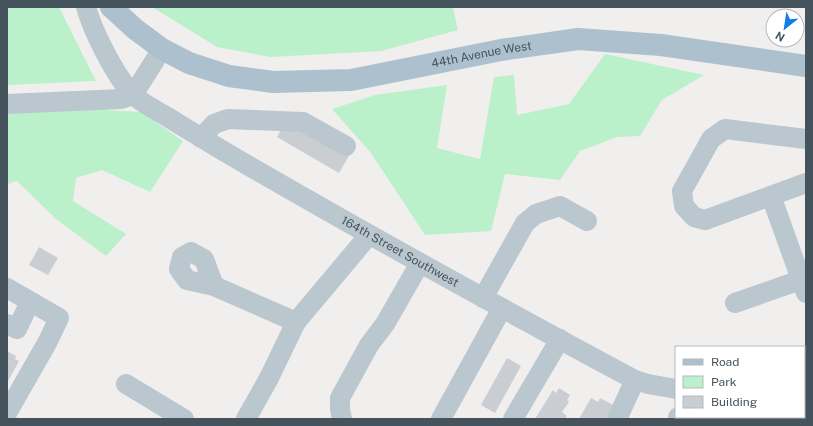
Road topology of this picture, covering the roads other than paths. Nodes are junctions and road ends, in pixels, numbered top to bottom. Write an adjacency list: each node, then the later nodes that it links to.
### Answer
1 (86, 7): 5 (street)
2 (111, 7): 3 (main road, 44th Avenue West)
3 (162, 50): 4 (main road, 44th Avenue West); 5 (street)
4 (806, 66)
5 (133, 95): 6 (street); 7 (street, 164th Street Southwest)
6 (7, 104)
7 (201, 138): 9 (street); 13 (street, 164th Street Southwest)
8 (806, 139): 11 (street)
9 (346, 146)
10 (806, 183): 11 (street)
11 (771, 196): 15 (street)
12 (587, 220): 18 (street)
13 (369, 235): 14 (street, 164th Street Southwest); 22 (street)
14 (420, 264): 18 (street, 164th Street Southwest); 31 (street)
15 (804, 284): 20 (street)
16 (214, 286): 22 (street)
17 (7, 288): 19 (street)
18 (483, 298): 21 (street, 164th Street Southwest)
19 (30, 302): 23 (street); 28 (street)
20 (735, 303)
21 (502, 308): 24 (street, 164th Street Southwest); 32 (street)
22 (296, 322): 30 (street)
23 (7, 324)
24 (560, 339): 25 (street, 164th Street Southwest); 33 (street)
25 (635, 380): 27 (street, 164th Street Southwest); 34 (street)
26 (126, 384): 29 (street)
27 (675, 389)
28 (7, 413)
29 (184, 419)
30 (246, 419)
31 (342, 419)
32 (441, 419)
33 (513, 419)
34 (618, 419)

